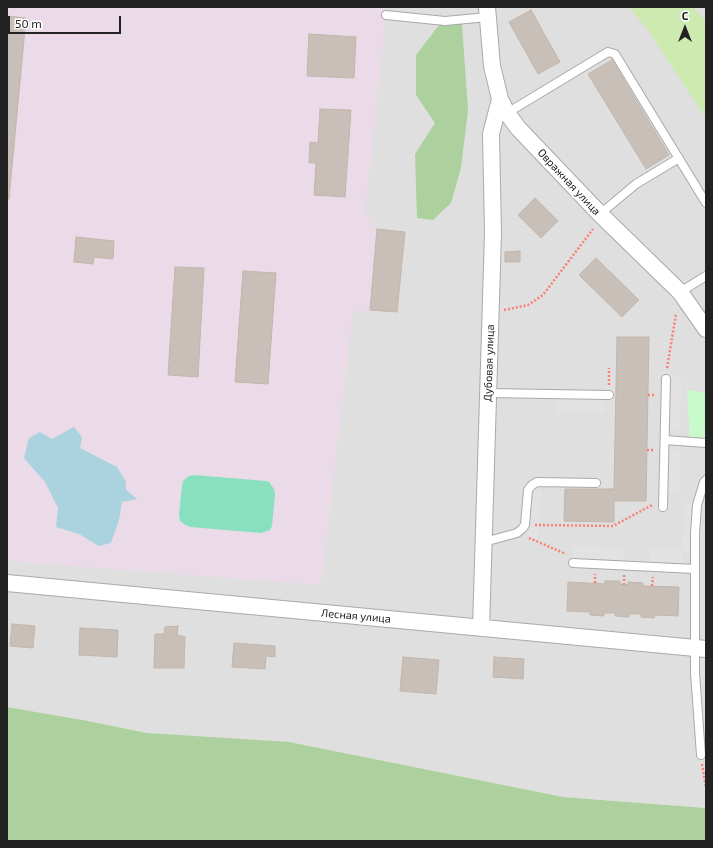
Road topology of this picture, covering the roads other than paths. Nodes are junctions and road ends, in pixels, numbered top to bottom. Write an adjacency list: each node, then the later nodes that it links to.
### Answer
1 (487, 12): 2 (lane); 3 (street, Овражная улица)
2 (386, 15)
3 (500, 99): 4 (street, Овражная улица); 12 (street, Дубовая улица)
4 (507, 114): 5 (lane); 7 (street, Овражная улица)
5 (679, 158): 6 (lane); 7 (lane)
6 (706, 203)
7 (600, 214): 9 (street, Овражная улица)
8 (706, 276): 9 (lane)
9 (680, 292): 10 (street, Овражная улица)
10 (706, 329)
11 (666, 379): 14 (lane)
12 (488, 393): 13 (lane); 19 (street, Дубовая улица)
13 (609, 395)
14 (665, 440): 15 (lane); 18 (lane)
15 (706, 443)
16 (706, 480): 21 (lane)
17 (596, 483): 19 (lane)
18 (664, 507)
19 (484, 542): 23 (street, Дубовая улица)
20 (573, 563): 21 (lane)
21 (695, 569): 24 (lane)
22 (7, 583): 23 (street, Лесная улица)
23 (481, 628): 24 (street, Лесная улица)
24 (700, 649): 25 (lane)
25 (702, 720): 26 (lane)
26 (701, 755)

